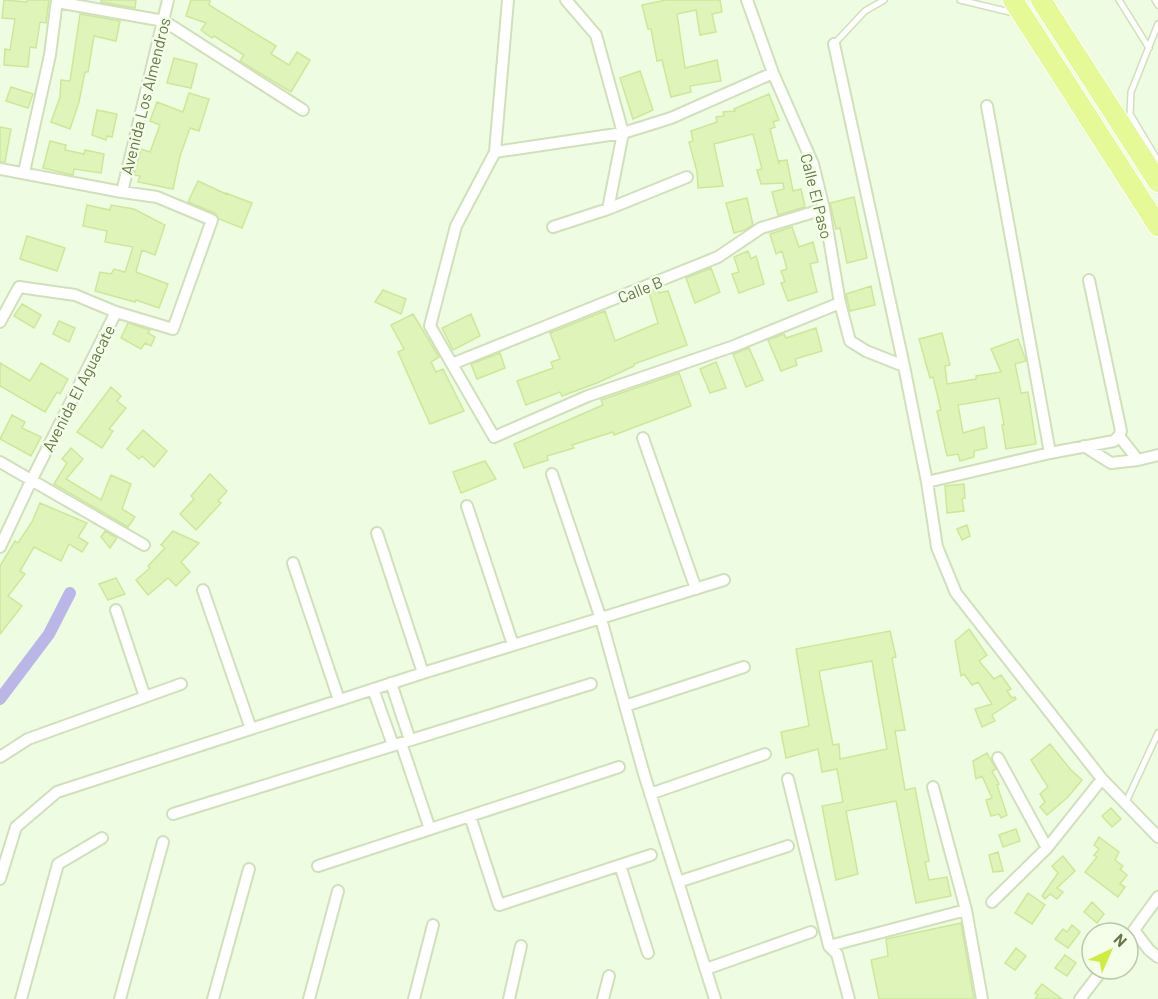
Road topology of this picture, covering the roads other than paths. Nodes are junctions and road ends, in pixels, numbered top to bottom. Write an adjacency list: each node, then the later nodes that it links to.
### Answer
1 (168, 0): 13 (street, Avenida Los Almendros)
2 (508, 0): 21 (street)
3 (566, 0): 20 (street)
4 (747, 0): 17 (street, Calle El Paso)
5 (884, 0): 15 (lane)
6 (960, 0): 12 (lane)
7 (1041, 0): 26 (highway)
8 (1119, 0): 16 (lane)
9 (1155, 0): 11 (lane)
10 (57, 1): 13 (street); 24 (street)
11 (1158, 5)
12 (1018, 8): 30 (highway)
13 (164, 21): 19 (street); 27 (street, Avenida Los Almendros)
14 (1158, 24): 16 (lane)
15 (834, 44): 37 (street)
16 (1149, 48): 22 (lane)
17 (773, 73): 20 (street); 29 (street, Calle El Paso)
18 (987, 106): 41 (street)
19 (303, 110)
20 (623, 133): 21 (street); 28 (street)
21 (495, 152): 36 (street)
22 (1158, 161)
23 (0, 169): 24 (street)
24 (24, 172): 27 (street)
25 (687, 177): 28 (street)
26 (1158, 182)
27 (122, 192): 34 (street, Avenida El Aguacate)
28 (608, 209): 31 (street)
29 (824, 209): 33 (street, Calle El Paso); 36 (street, Calle B)
30 (1158, 226)
31 (553, 228)
32 (1089, 280): 38 (street)
33 (840, 303): 36 (street); 37 (street, Calle El Paso)
34 (116, 312): 35 (street); 46 (street, Avenida El Aguacate)
35 (0, 322)
36 (452, 364)
37 (904, 366): 47 (street)
38 (1119, 436): 40 (street); 43 (street)
39 (643, 438): 54 (street)
40 (1084, 446): 41 (street); 43 (street)
41 (1050, 453): 47 (street)
42 (1158, 455): 43 (street)
43 (1138, 460)
44 (0, 462): 46 (street)
45 (552, 474): 57 (street)
46 (32, 479): 50 (street); 51 (street, Avenida El Aguacate)
47 (927, 482): 76 (street)
48 (467, 506): 58 (street)
49 (377, 532): 60 (street)
50 (144, 545)
51 (0, 547)
52 (292, 563): 66 (street)
53 (724, 580): 54 (street)
54 (696, 589): 57 (street)
55 (203, 590): 68 (street)
56 (116, 610): 65 (street)
57 (601, 618): 58 (street); 67 (street)
58 (513, 645): 60 (street)
59 (744, 668): 67 (street)
60 (423, 673): 61 (street)
61 (391, 683): 64 (street); 70 (street)
62 (181, 684): 65 (street)
63 (591, 684): 70 (street)
64 (373, 689): 66 (street); 70 (street)
65 (145, 697): 72 (street)
66 (339, 700): 68 (street)
67 (625, 706): 78 (street)
68 (251, 729): 92 (street)
69 (1158, 733): 79 (lane)
70 (401, 743): 80 (street); 82 (street)
71 (765, 754): 78 (street)
72 (0, 757)
73 (998, 758): 87 (street)
74 (619, 767): 81 (street)
75 (788, 779): 103 (street)
76 (1102, 779): 79 (street); 87 (street)
77 (933, 787): 97 (street)
78 (650, 794): 93 (street)
79 (1125, 802): 83 (street)
80 (173, 814)
81 (470, 816): 82 (street); 89 (street)
82 (430, 829): 90 (street)
83 (1158, 837)
84 (102, 838): 109 (street)
85 (163, 842): 110 (street)
86 (788, 846): 93 (street)
87 (1047, 848): 96 (street)
88 (651, 855): 89 (street)
89 (620, 865): 104 (street)
90 (318, 866)
91 (249, 869): 111 (street)
92 (0, 879)
93 (678, 882): 106 (street)
94 (338, 891): 112 (street)
95 (1158, 897): 98 (street)
96 (992, 902)
97 (966, 910): 103 (street); 118 (street)
98 (1140, 922)
99 (433, 925): 113 (street)
100 (810, 932): 106 (street)
101 (1140, 942): 105 (street)
102 (521, 946): 114 (street)
103 (829, 946): 117 (street)
104 (648, 953)
105 (1158, 957)
106 (706, 969): 116 (street)
107 (609, 976): 115 (street)
108 (1094, 981): 119 (street)
109 (21, 999)
110 (120, 999)
111 (213, 999)
112 (309, 999)
113 (414, 999)
114 (509, 999)
115 (603, 999)
116 (715, 999)
117 (849, 999)
118 (982, 999)
119 (1080, 999)

